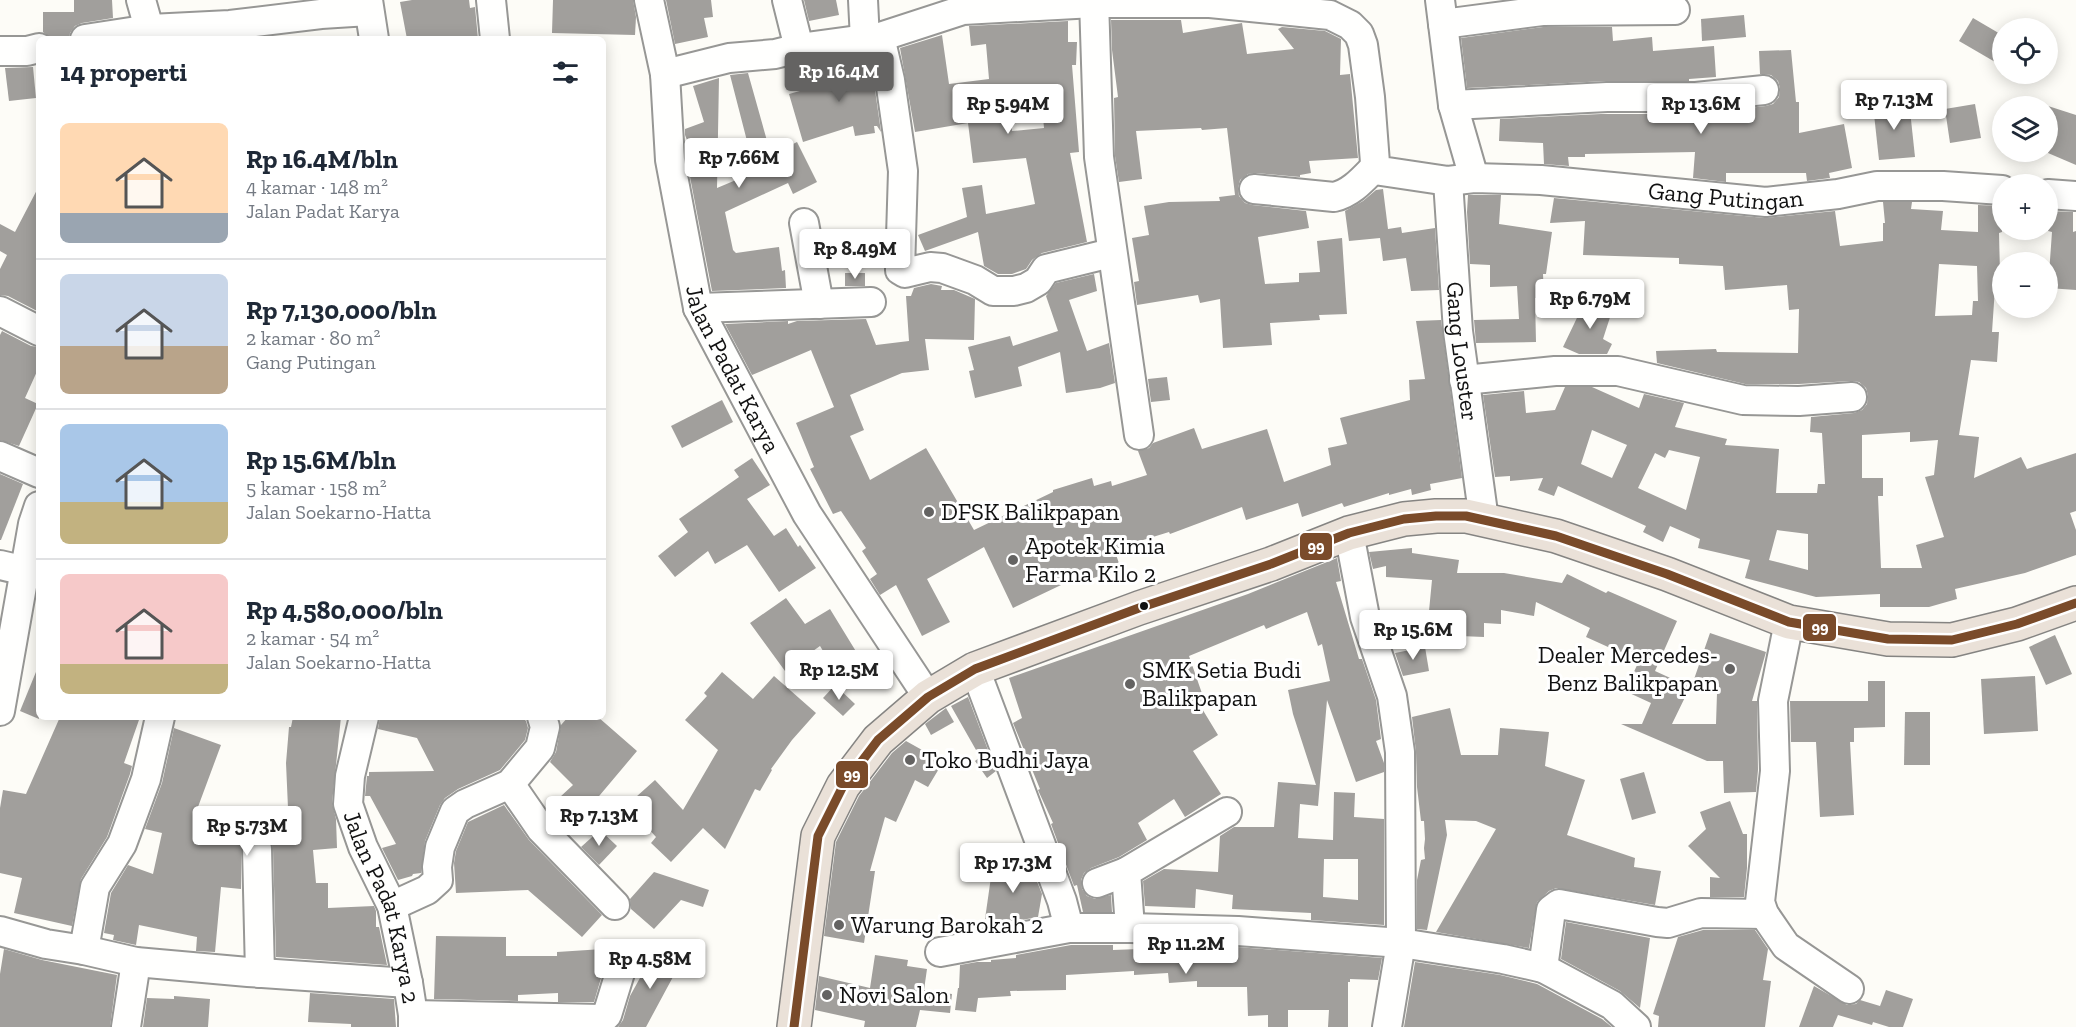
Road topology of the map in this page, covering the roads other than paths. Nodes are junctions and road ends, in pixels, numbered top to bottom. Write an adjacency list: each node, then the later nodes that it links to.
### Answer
1 (141, 0): 12 (street)
2 (491, 0): 15 (street)
3 (649, 0): 20 (street, Jalan Padat Karya)
4 (788, 0): 17 (street)
5 (863, 0): 16 (street)
6 (1094, 1): 7 (street); 16 (street); 30 (street)
7 (1154, 1): 9 (street)
8 (371, 4): 12 (street); 14 (street)
9 (1331, 8): 23 (street)
10 (1675, 10): 11 (street)
11 (1441, 12): 22 (street, Gang Louster)
12 (151, 34): 13 (street)
13 (125, 36)
14 (374, 36)
15 (495, 36)
16 (873, 39): 17 (street); 30 (street)
17 (799, 48): 20 (street)
18 (36, 49): 19 (street)
19 (0, 51)
20 (665, 74): 33 (street, Jalan Padat Karya)
21 (1764, 90): 22 (street)
22 (1453, 105): 24 (street, Gang Louster)
23 (1376, 166): 24 (street, Gang Putingan); 25 (street)
24 (1461, 180): 26 (street, Gang Putingan); 36 (street, Gang Louster)
25 (1254, 189)
26 (1992, 189)
27 (2058, 194): 28 (street)
28 (2076, 195)
29 (804, 223): 32 (street)
30 (1111, 253): 38 (street)
31 (872, 302): 32 (street)
32 (819, 304): 33 (street)
33 (698, 308): 48 (street, Jalan Padat Karya)
34 (0, 311): 35 (street)
35 (36, 329)
36 (1464, 380): 37 (street); 41 (street, Gang Louster)
37 (1852, 397)
38 (1139, 435)
39 (0, 456): 40 (street)
40 (36, 472)
41 (1484, 520): 43 (highway); 46 (highway)
42 (36, 521): 44 (street)
43 (1349, 533): 47 (highway); 64 (street)
44 (22, 569): 49 (street)
45 (2076, 603): 46 (highway)
46 (1789, 622): 60 (street)
47 (975, 669): 48 (highway); 62 (street)
48 (928, 697): 75 (highway)
49 (0, 706)
50 (159, 720): 65 (street)
51 (363, 720): 59 (street, Jalan Padat Karya 2)
52 (543, 720): 53 (street)
53 (510, 784): 58 (street); 59 (street)
54 (1227, 812): 56 (street)
55 (257, 849): 70 (street)
56 (1126, 872): 57 (street); 61 (street)
57 (1097, 883)
58 (615, 905)
59 (392, 906): 71 (street, Jalan Padat Karya 2)
60 (1764, 914): 69 (street); 72 (street)
61 (1130, 927): 62 (street); 64 (street)
62 (1069, 928): 66 (street)
63 (0, 931): 65 (street)
64 (1401, 943): 69 (street); 76 (street)
65 (84, 950): 67 (street)
66 (940, 952)
67 (136, 962): 70 (street); 74 (street)
68 (623, 963): 73 (street)
69 (1543, 968): 77 (street)
70 (260, 973): 71 (street)
71 (408, 983): 73 (street, Jalan Padat Karya 2)
72 (1849, 989)
73 (413, 1021)
74 (126, 1027)
75 (794, 1027)
76 (1387, 1027)
77 (1636, 1027)

